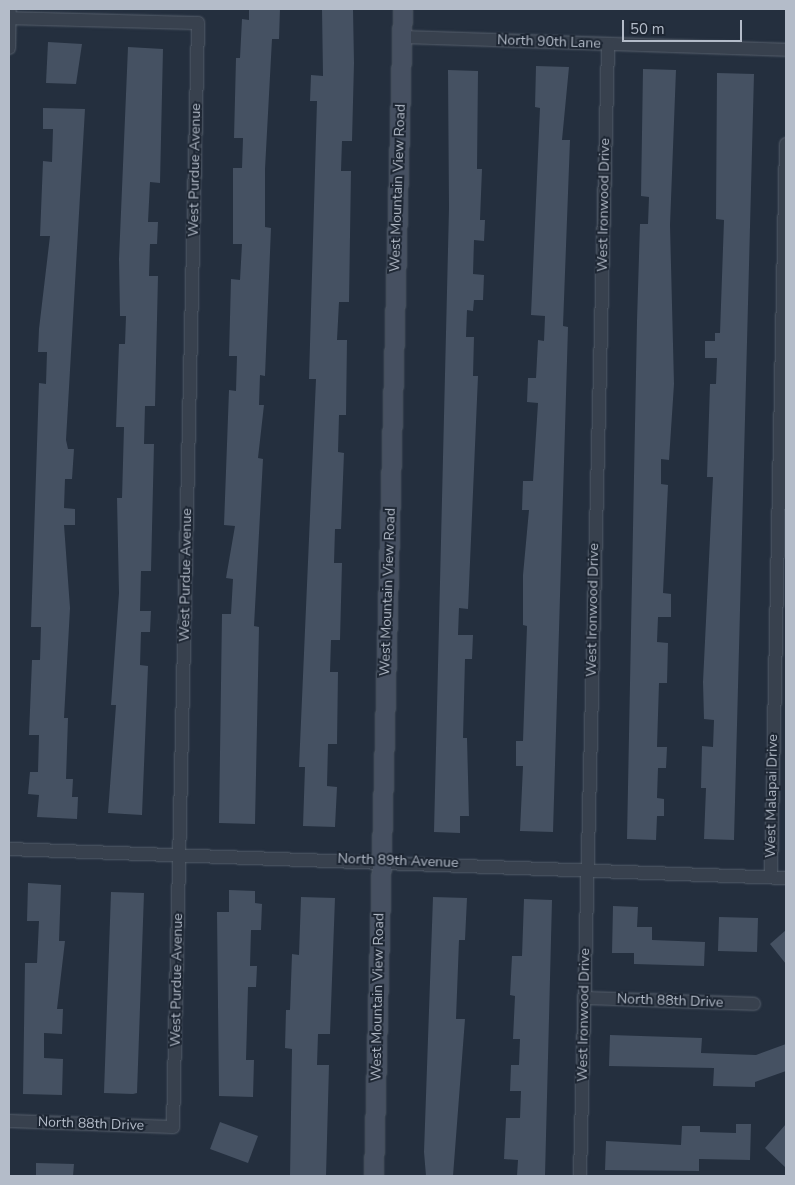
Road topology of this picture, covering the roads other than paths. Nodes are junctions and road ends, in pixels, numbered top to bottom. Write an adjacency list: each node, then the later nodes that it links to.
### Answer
1 (403, 9): 3 (street, West Mountain View Road)
2 (10, 14): 5 (street); 9 (street, West Purdue Avenue)
3 (402, 37): 4 (street, North 90th Lane); 10 (street, West Mountain View Road)
4 (608, 44): 6 (street, North 90th Lane); 11 (street, West Ironwood Drive)
5 (9, 48)
6 (786, 50)
7 (786, 144): 12 (street, West Malapai Drive)
8 (9, 848): 9 (street, North 89th Avenue)
9 (180, 853): 10 (street, North 89th Avenue); 17 (street, West Purdue Avenue)
10 (380, 860): 11 (street, North 89th Avenue); 18 (street, West Mountain View Road)
11 (587, 869): 12 (street, North 89th Avenue); 14 (street, West Ironwood Drive)
12 (770, 878): 13 (street, North 89th Avenue)
13 (786, 878)
14 (585, 998): 15 (street, North 88th Drive); 19 (street, West Ironwood Drive)
15 (754, 1004)
16 (9, 1121): 17 (street, North 88th Drive)
17 (173, 1127)
18 (374, 1176)
19 (580, 1176)

